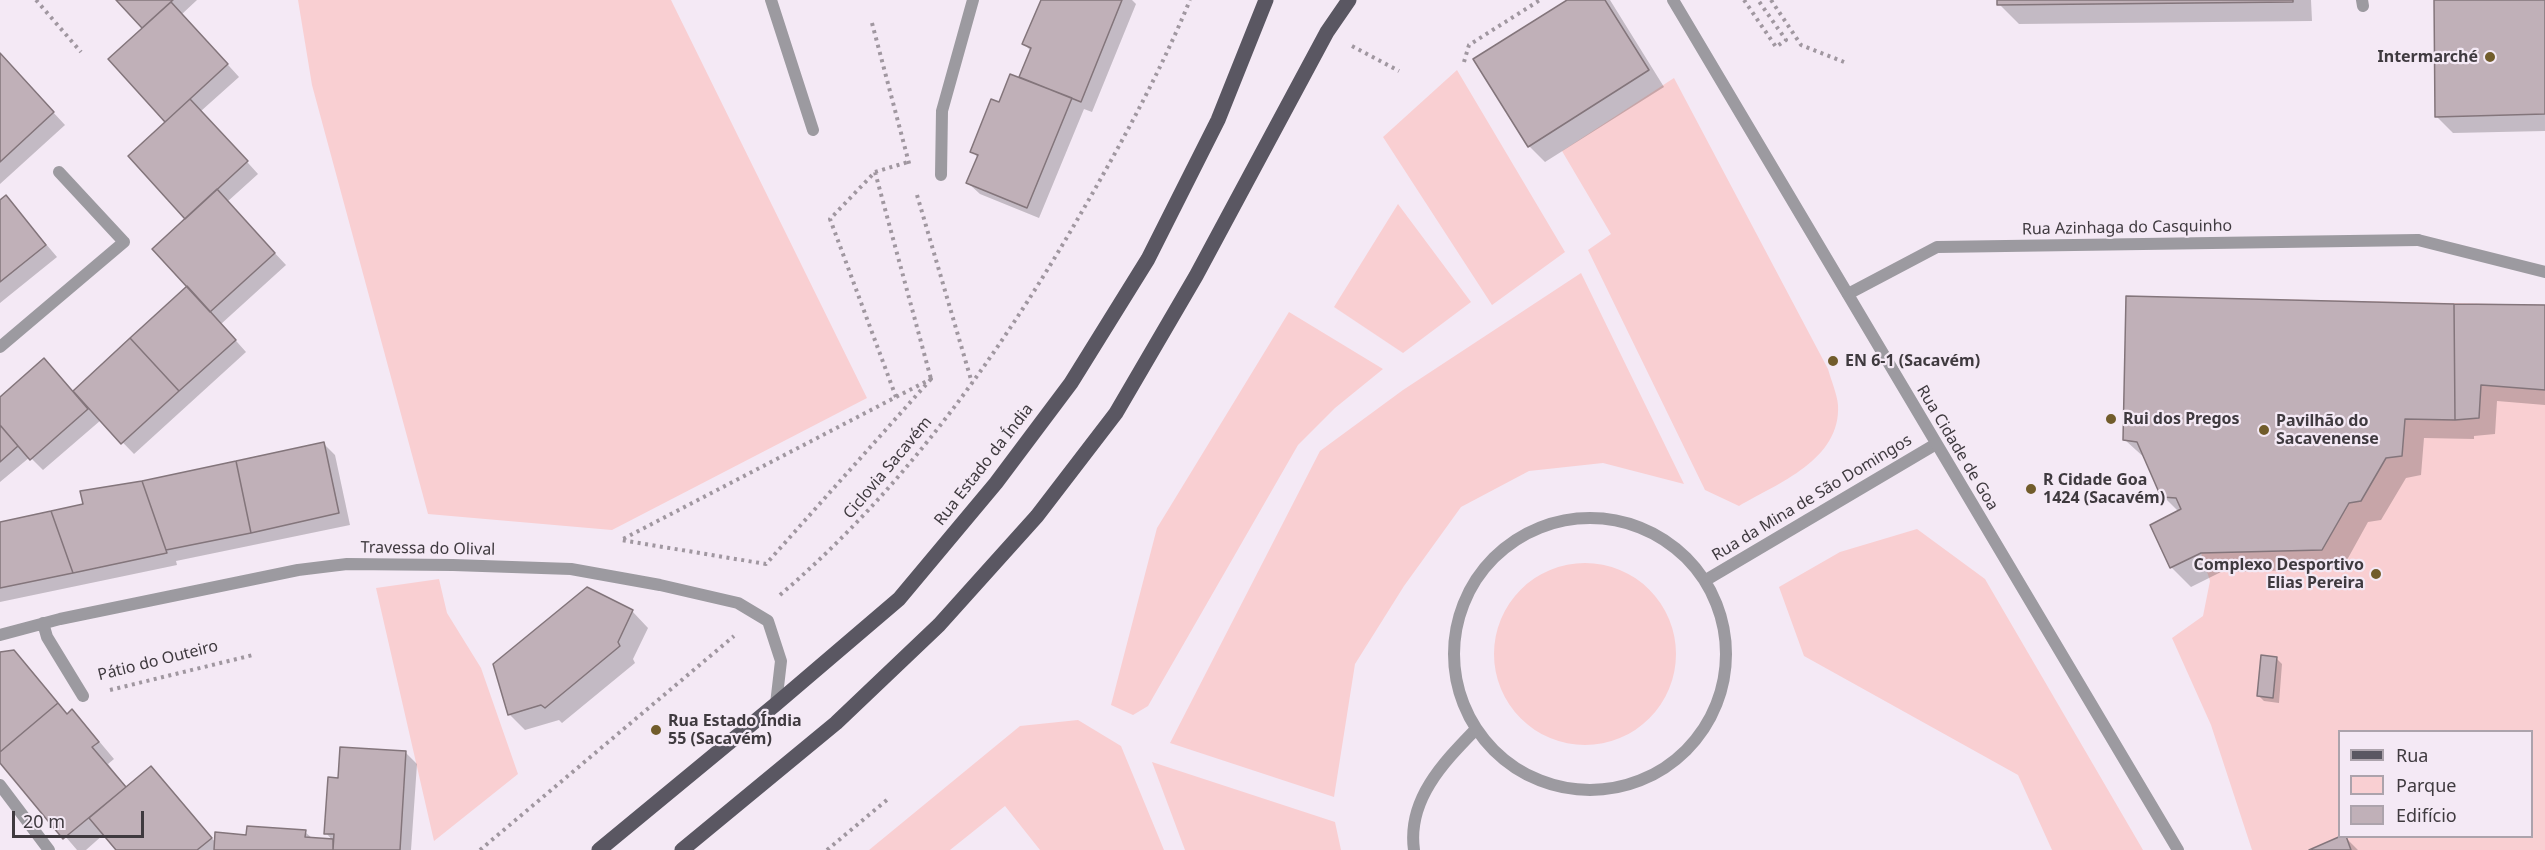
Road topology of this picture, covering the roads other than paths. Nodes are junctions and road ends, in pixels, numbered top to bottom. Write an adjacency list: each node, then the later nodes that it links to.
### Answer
1 (771, 0): 6 (street)
2 (973, 0): 8 (street)
3 (1266, 0): 17 (main road, Rua Estado da Índia)
4 (1349, 0): 22 (main road)
5 (1673, 0): 10 (street, Rua Cidade de Goa)
6 (813, 130)
7 (59, 172): 11 (street)
8 (941, 176)
9 (2545, 272): 10 (street, Rua Azinhaga do Casquinho)
10 (1848, 294): 12 (street, Rua Cidade de Goa)
11 (0, 347)
12 (1936, 444): 13 (street, Rua da Mina de São Domingos); 24 (street, Rua Cidade de Goa)
13 (1706, 580): 18 (street, Rua da Mina de São Domingos); 18 (street, Rua da Mina de São Domingos)
14 (43, 623): 15 (street, Travessa do Olival); 16 (street, Pátio do Outeiro); 17 (street, Travessa do Olival)
15 (0, 635)
16 (83, 696)
17 (776, 704): 21 (main road, Rua Estado da Índia)
18 (1475, 730): 23 (street)
19 (0, 785): 20 (street)
20 (49, 850)
21 (599, 850)
22 (682, 850)
23 (1414, 850)
24 (2178, 850)

